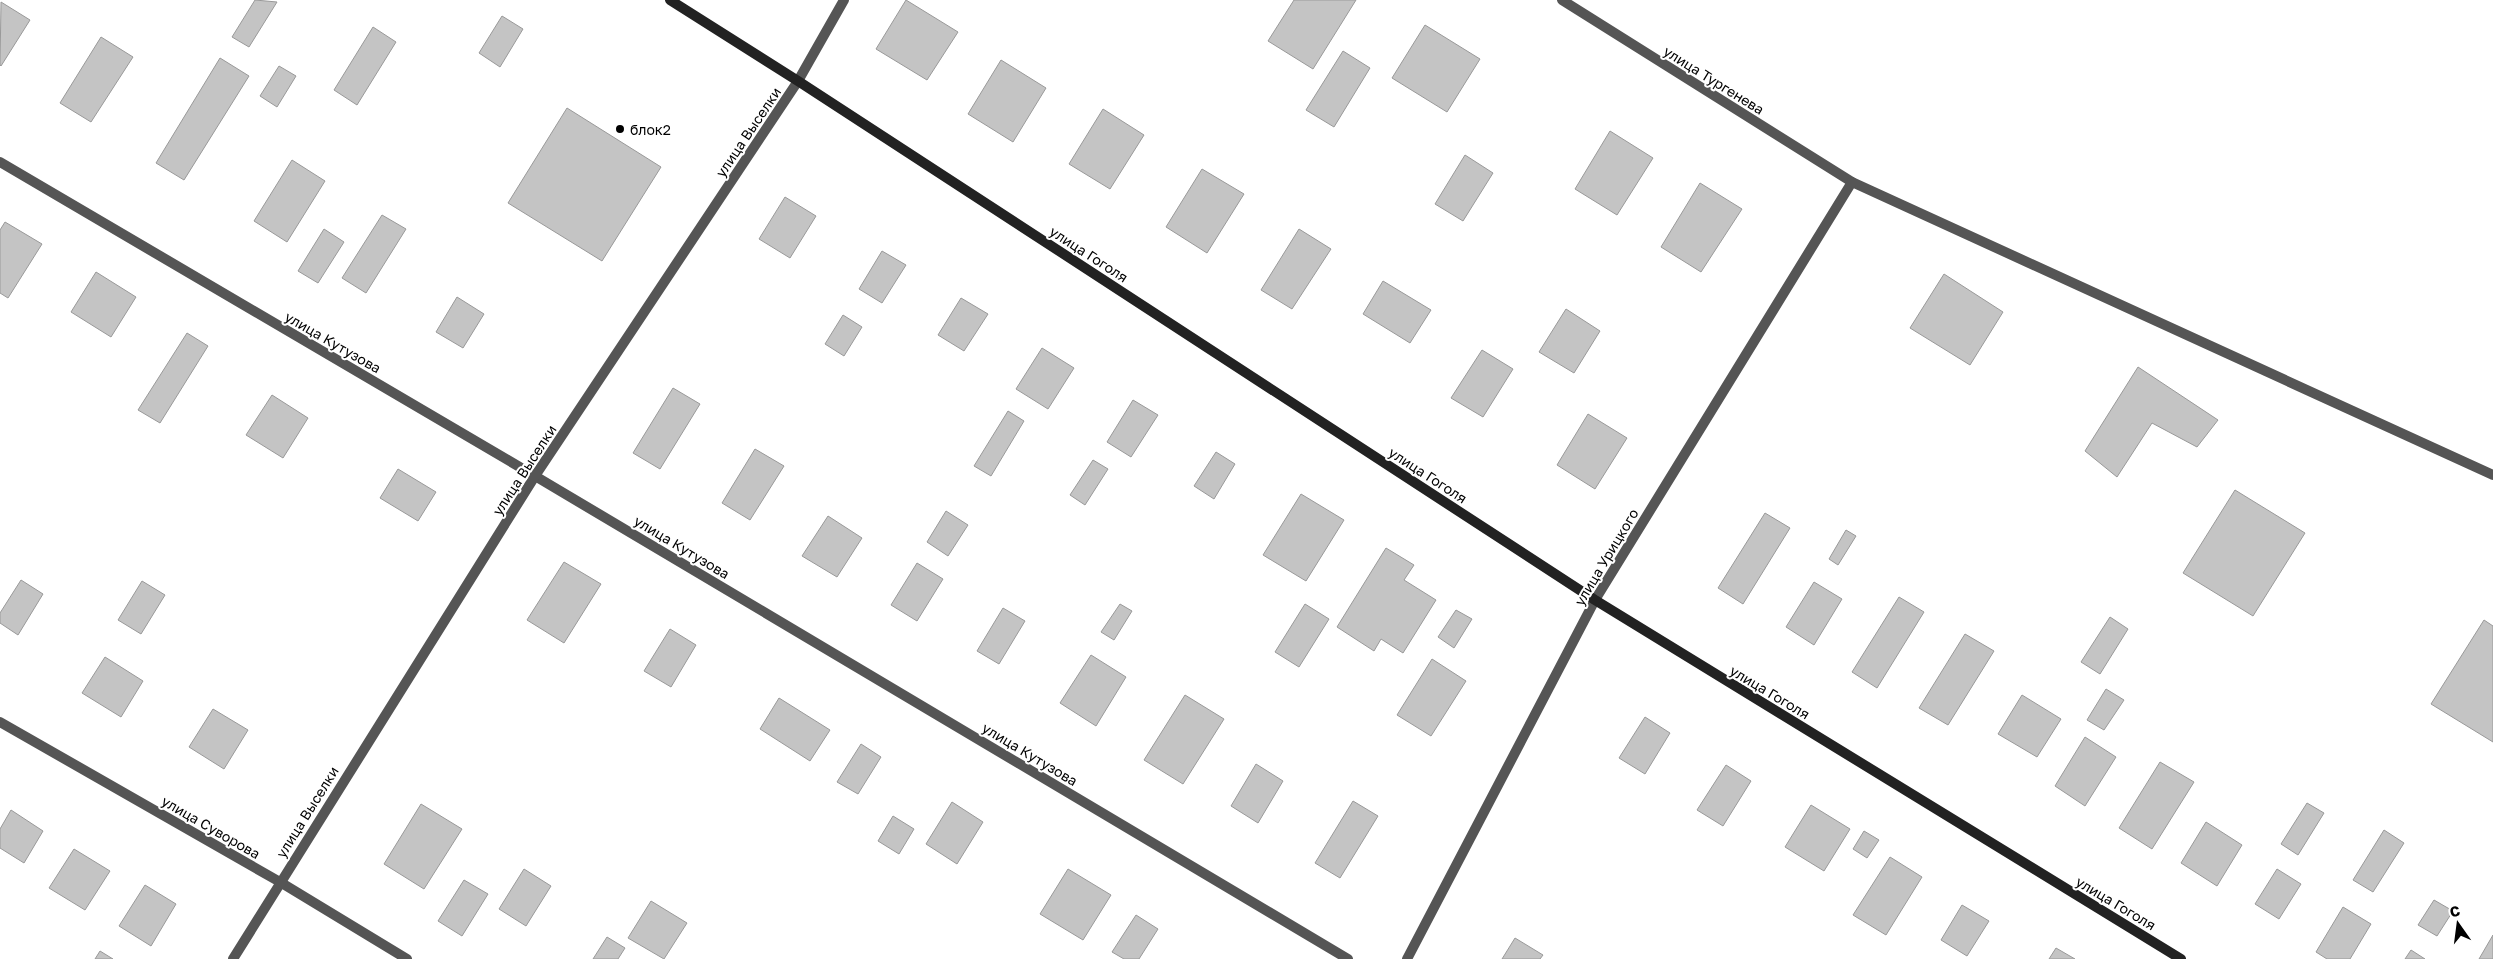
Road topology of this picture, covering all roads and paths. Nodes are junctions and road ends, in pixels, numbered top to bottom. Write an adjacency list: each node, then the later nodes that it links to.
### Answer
1 (670, 0): 4 (main road, улица Гоголя)
2 (844, 0): 4 (street, улица Выселки)
3 (1562, 0): 6 (street, улица Тургенева)
4 (798, 81): 8 (street, улица Выселки); 9 (main road, улица Гоголя)
5 (0, 162): 8 (street, улица Кутузова)
6 (1852, 182): 7 (street, улица Тургенева); 9 (street, улица Урицкого)
7 (2493, 474)
8 (535, 476): 11 (street, улица Выселки); 14 (street, улица Кутузова)
9 (1595, 600): 15 (street, улица Урицкого); 16 (main road, улица Гоголя)
10 (0, 722): 11 (street, улица Суворова)
11 (280, 882): 12 (street, улица Выселки); 13 (street, улица Суворова)
12 (232, 959)
13 (407, 959)
14 (1348, 959)
15 (1407, 959)
16 (2181, 959)

